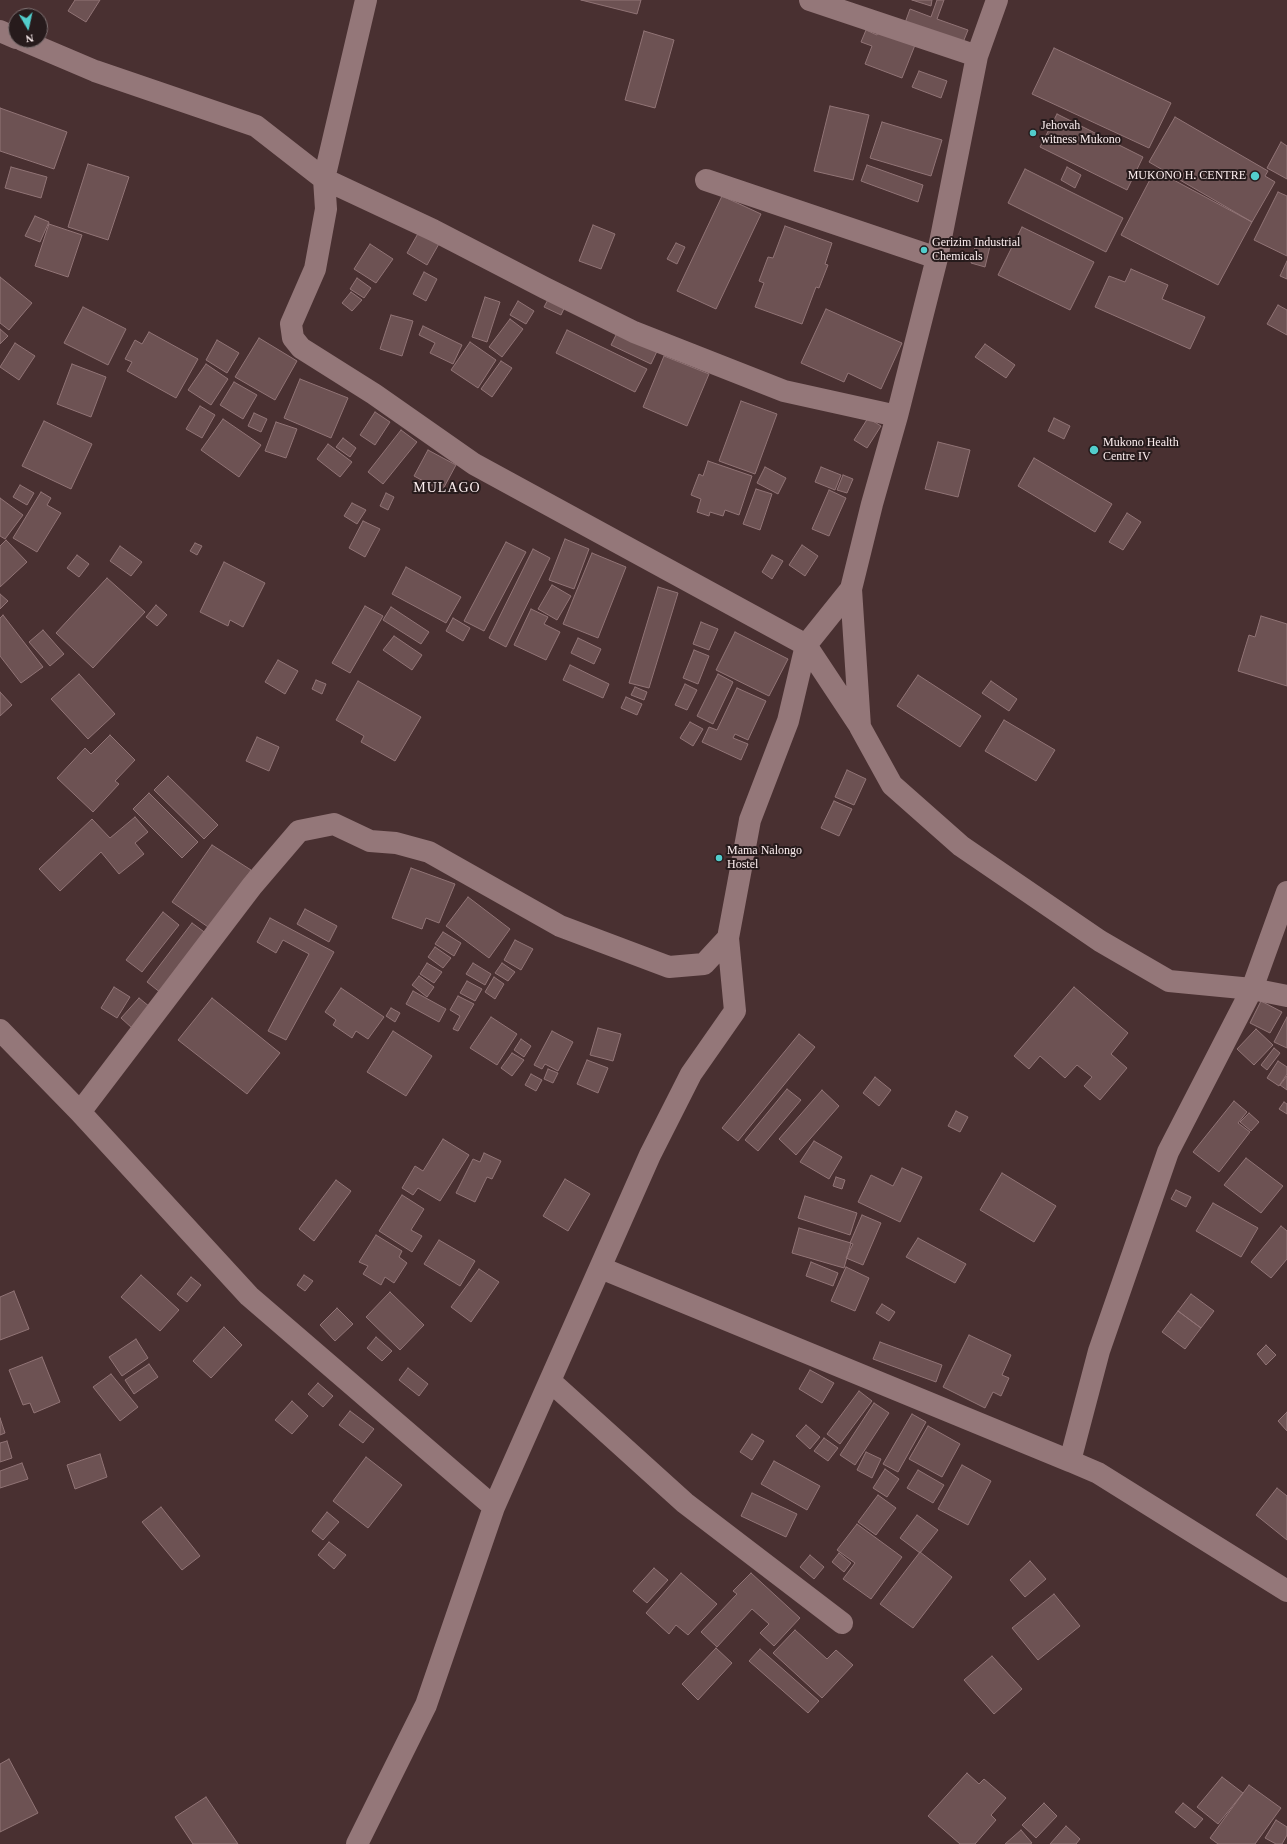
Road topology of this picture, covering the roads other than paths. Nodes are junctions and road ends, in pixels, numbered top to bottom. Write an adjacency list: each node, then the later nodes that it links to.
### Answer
1 (366, 0): 6 (street)
2 (810, 0): 5 (street)
3 (997, 0): 5 (street)
4 (41, 48): 6 (street)
5 (977, 56): 8 (street)
6 (324, 178): 9 (street); 11 (street)
7 (706, 180): 8 (street)
8 (937, 258): 9 (street)
9 (897, 416): 10 (street)
10 (851, 589): 11 (street); 12 (street)
11 (806, 644): 12 (street); 14 (street)
12 (860, 727): 15 (street)
13 (1287, 892): 15 (street)
14 (728, 938): 18 (street); 19 (street)
15 (1252, 989): 16 (street); 21 (street)
16 (1287, 996)
17 (0, 1030): 18 (street)
18 (80, 1112): 22 (street)
19 (601, 1268): 20 (street); 21 (street)
20 (550, 1381): 22 (street); 24 (street)
21 (1070, 1461): 23 (street)
22 (494, 1507): 25 (street)
23 (1287, 1591)
24 (842, 1622)
25 (357, 1844)

